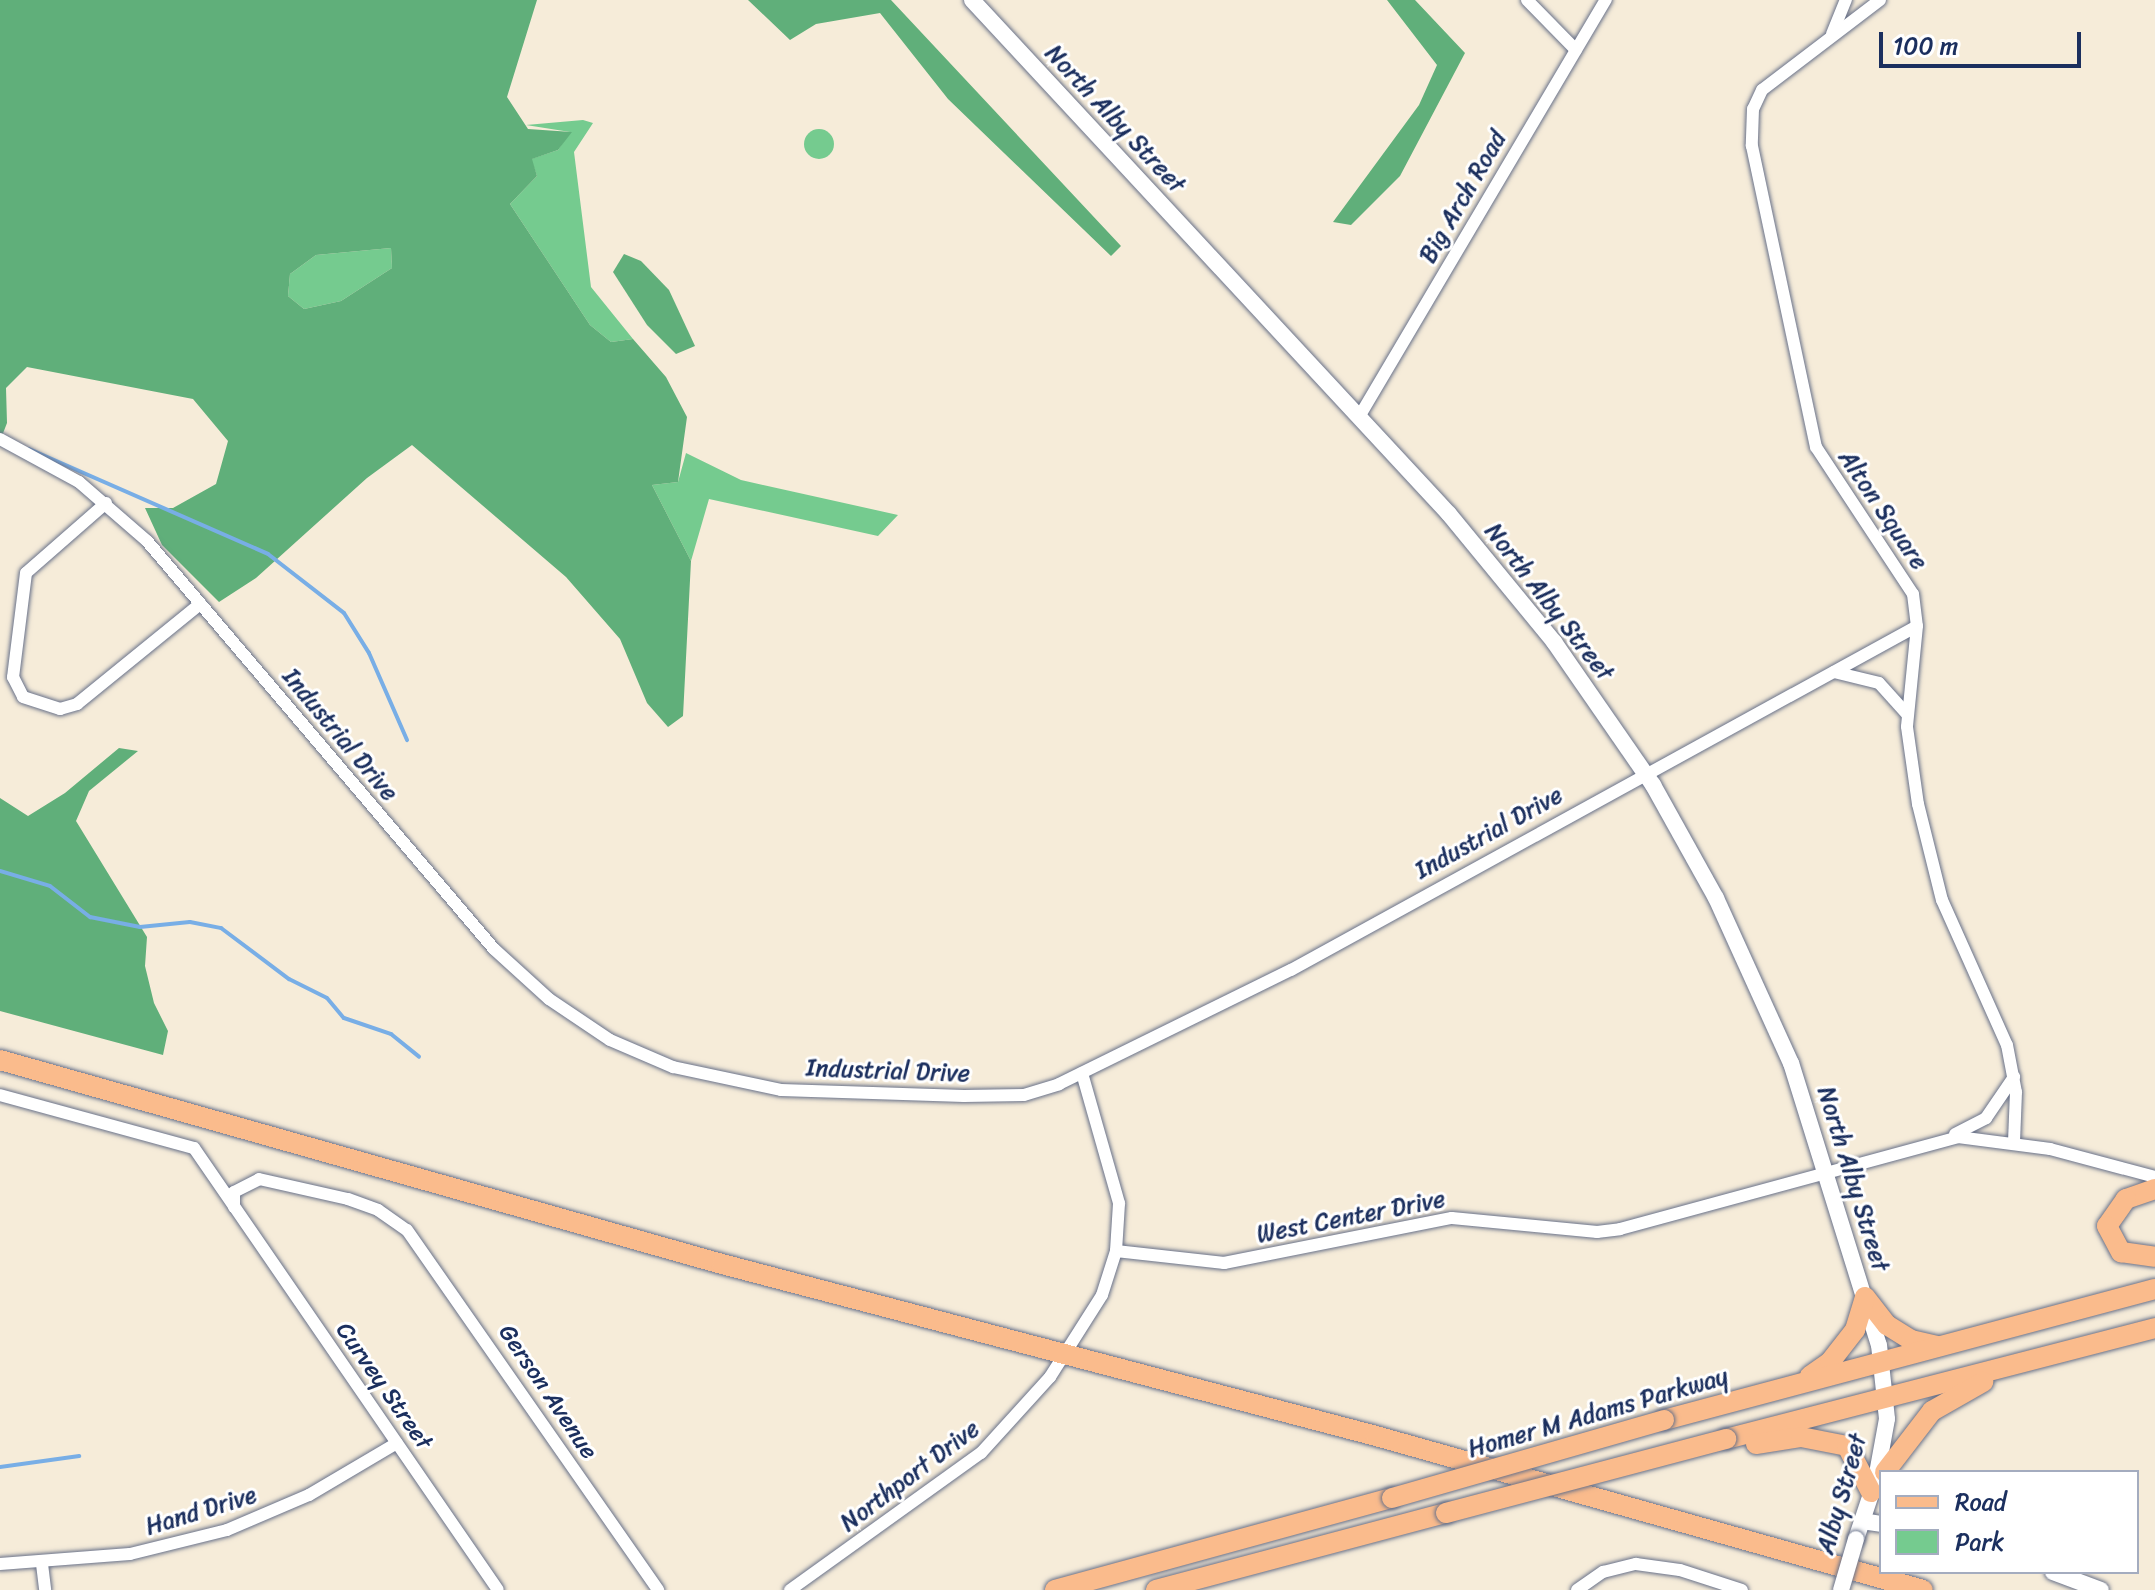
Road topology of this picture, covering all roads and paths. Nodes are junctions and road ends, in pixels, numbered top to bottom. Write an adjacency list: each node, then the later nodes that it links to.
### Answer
1 (972, 0): 8 (street, North Alby Street)
2 (1527, 0): 7 (street)
3 (1606, 0): 7 (street, Big Arch Road)
4 (1846, 0): 6 (street)
5 (1880, 0): 6 (street, Alton Square)
6 (1831, 35): 12 (street, Alton Square)
7 (1576, 50): 8 (street, Big Arch Road)
8 (1359, 417): 15 (street, North Alby Street)
9 (0, 439): 10 (street, Industrial Drive)
10 (106, 503): 11 (street, Industrial Drive); 11 (street)
11 (200, 604): 17 (street, Industrial Drive)
12 (1917, 626): 13 (street, Industrial Drive); 14 (street, Alton Square)
13 (1834, 672): 14 (street); 15 (street, Industrial Drive)
14 (1907, 714): 18 (street, Alton Square)
15 (1645, 772): 17 (street, Industrial Drive); 22 (street, North Alby Street)
16 (0, 1060): 32 (main road)
17 (1082, 1073): 26 (street, Northport Drive)
18 (2014, 1077): 20 (street); 21 (street, Alton Square)
19 (0, 1095): 25 (street, Curvey Street)
20 (1942, 1140): 21 (street); 22 (street, West Center Drive)
21 (2014, 1142): 23 (street)
22 (1827, 1173): 26 (street, West Center Drive); 29 (street, North Alby Street)
23 (2155, 1177)
24 (2155, 1189): 27 (main road)
25 (234, 1207): 37 (street, Curvey Street); 48 (street, Gerson Avenue)
26 (1116, 1251): 32 (street, Northport Drive)
27 (2155, 1257)
28 (2155, 1289): 31 (main road, Homer M Adams Parkway)
29 (1865, 1297): 31 (main road); 33 (street, North Alby Street); 35 (main road)
30 (2155, 1328): 34 (main road)
31 (1941, 1347): 33 (main road, Homer M Adams Parkway)
32 (1066, 1355): 49 (street, Northport Drive); 55 (main road)
33 (1883, 1363): 35 (main road, Homer M Adams Parkway); 36 (street, Alby Street)
34 (2021, 1364): 36 (main road); 39 (main road)
35 (1794, 1386): 50 (main road, Homer M Adams Parkway, bridge)
36 (1885, 1400): 38 (main road, bridge); 40 (street, Alby Street)
37 (397, 1443): 44 (street, Hand Drive); 47 (street, Curvey Street)
38 (1668, 1454): 40 (main road); 51 (main road, bridge)
39 (1887, 1470)
40 (1876, 1485): 41 (street, Alby Street)
41 (1862, 1521): 42 (street); 54 (street, Alby Street, bridge)
42 (1879, 1524)
43 (0, 1564): 44 (street, Hand Drive)
44 (42, 1564): 46 (street)
45 (2058, 1574): 56 (street)
46 (45, 1590)
47 (498, 1590)
48 (658, 1590)
49 (790, 1590)
50 (1055, 1590)
51 (1156, 1590)
52 (1577, 1590): 53 (street)
53 (1742, 1590)
54 (1841, 1590)
55 (1923, 1590)
56 (2101, 1590)

